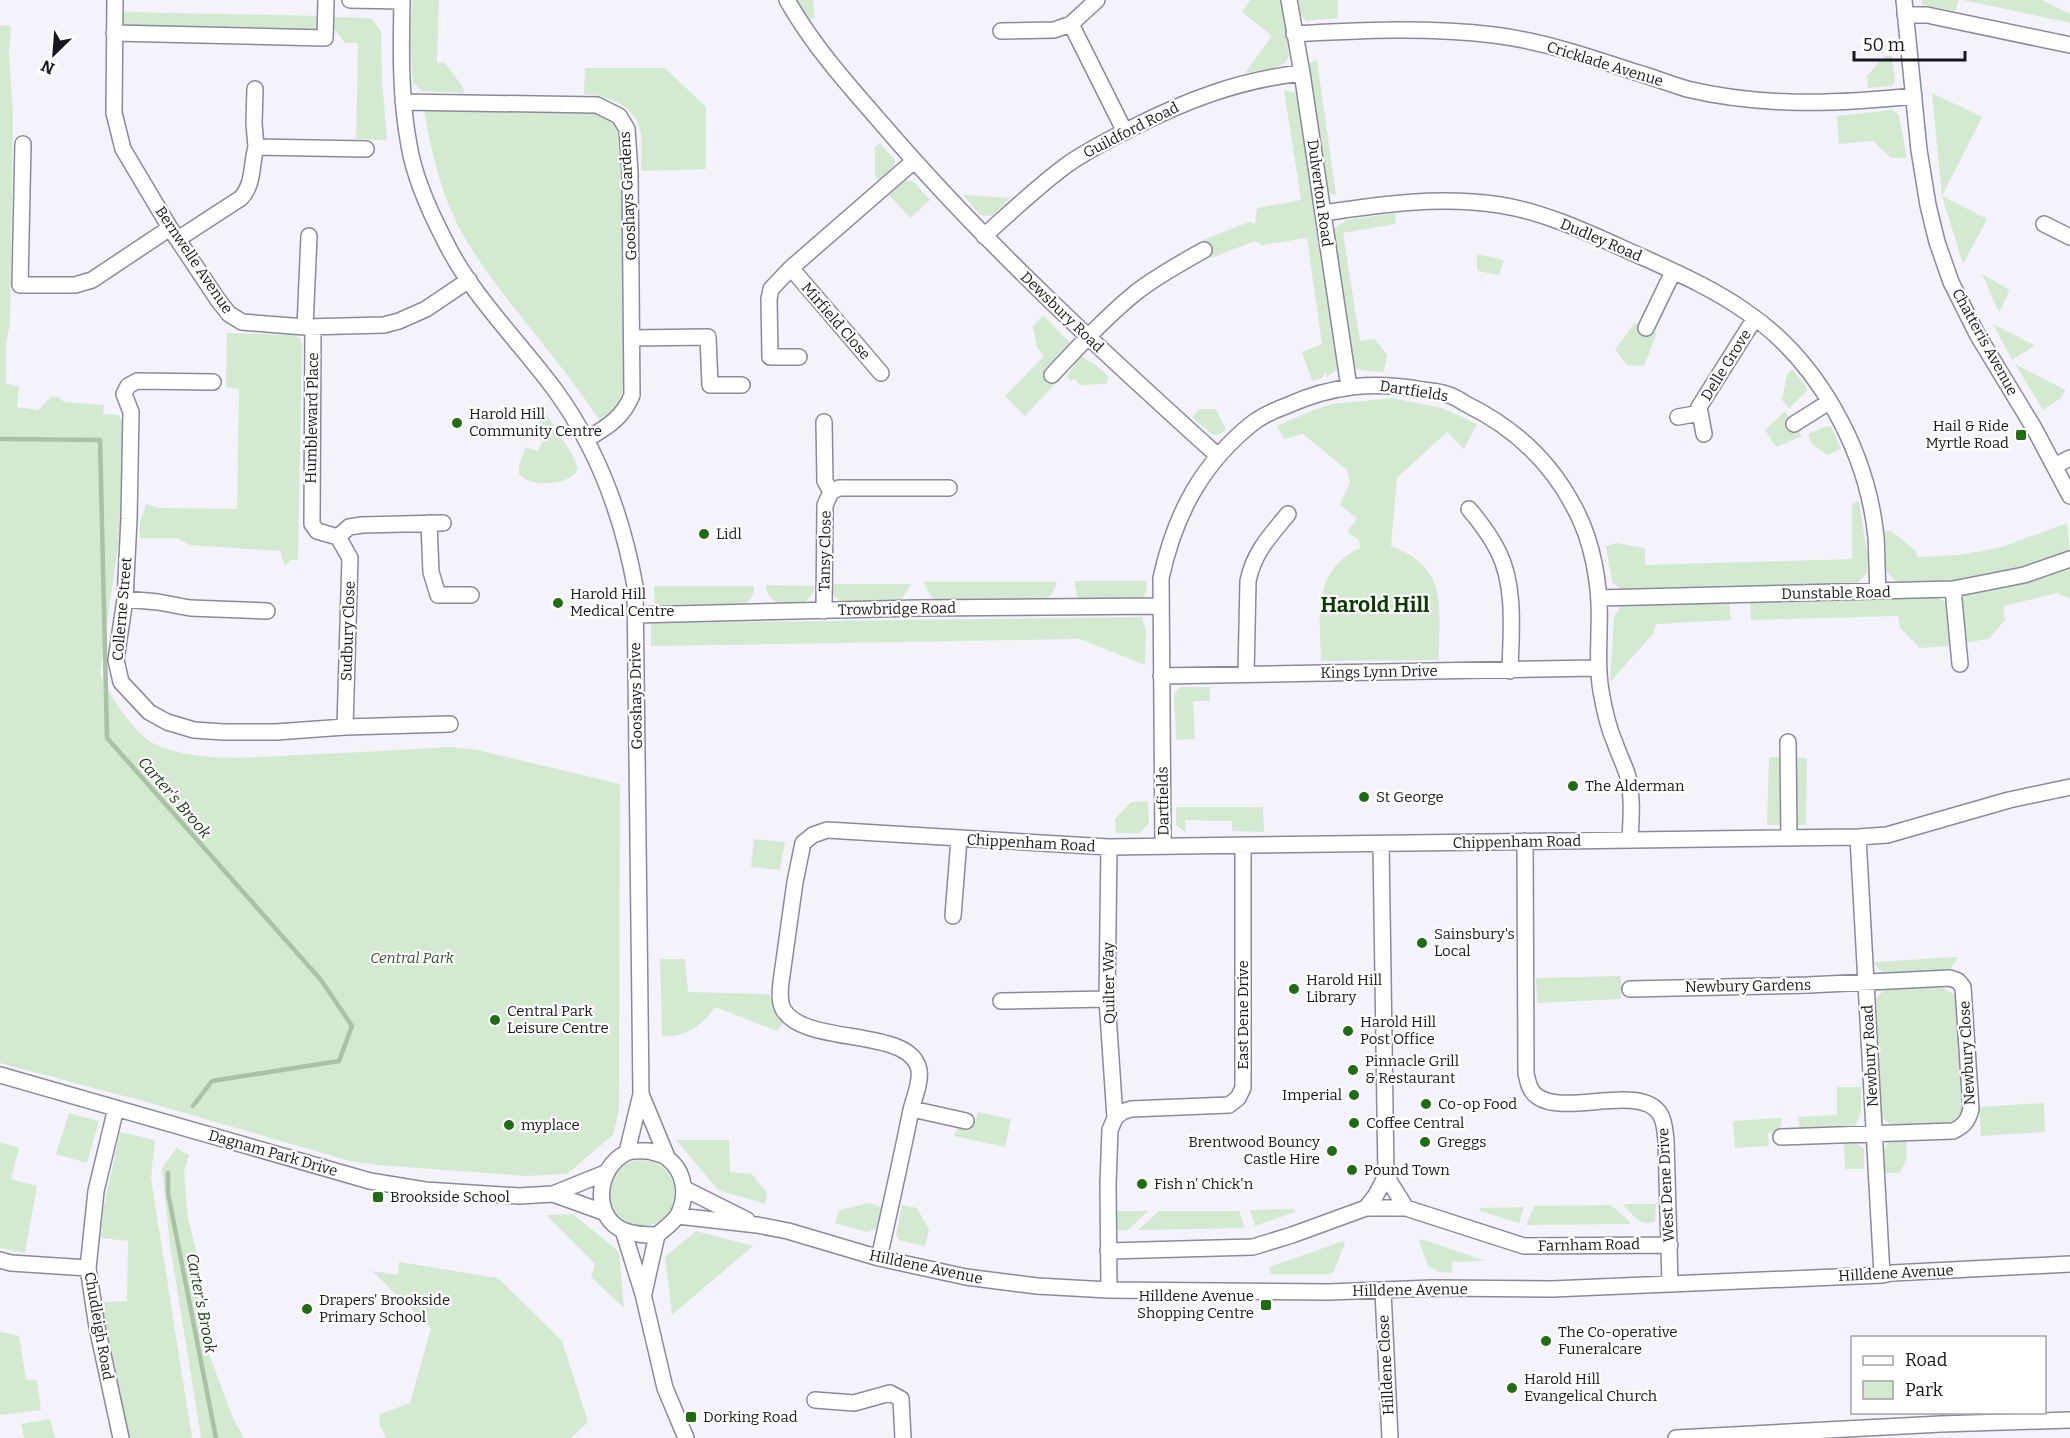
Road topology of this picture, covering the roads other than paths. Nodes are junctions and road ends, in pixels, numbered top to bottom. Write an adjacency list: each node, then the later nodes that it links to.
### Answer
1 (116, 0): 11 (street, Bernwelle Avenue)
2 (326, 0): 11 (street)
3 (350, 0): 7 (street)
4 (787, 0): 22 (street, Dewsbury Road)
5 (1097, 0): 9 (street)
6 (1289, 0): 12 (street, Dulverton Road)
7 (402, 1): 17 (street, Gooshays Drive)
8 (1905, 7): 13 (street); 16 (street, Chatteris Avenue)
9 (1071, 24): 10 (street); 18 (street)
10 (1001, 30)
11 (114, 33): 25 (street, Bernwelle Avenue)
12 (1294, 34): 14 (street, Dulverton Road); 16 (street, Cricklade Avenue)
13 (2070, 45)
14 (1302, 73): 18 (street, Guildford Road); 23 (street, Dulverton Road)
15 (255, 89): 20 (street)
16 (1914, 96): 53 (street, Chatteris Avenue)
17 (403, 102): 32 (street, Gooshays Drive); 36 (street, Gooshays Gardens)
18 (1125, 132): 27 (street, Guildford Road)
19 (23, 144): 25 (street)
20 (256, 147): 21 (street); 25 (street)
21 (366, 149)
22 (914, 161): 27 (street, Dewsbury Road); 30 (street)
23 (1323, 213): 31 (street, Dudley Road); 43 (street, Dulverton Road)
24 (2044, 224): 28 (street)
25 (174, 234): 34 (street, Bernwelle Avenue)
26 (309, 236): 34 (street, Humbleward Place)
27 (984, 236): 37 (street, Dewsbury Road)
28 (2070, 237)
29 (1204, 250): 37 (street)
30 (791, 268): 38 (street); 39 (street, Mirfield Close)
31 (1673, 272): 33 (street, Dudley Road); 35 (street)
32 (469, 280): 34 (street, Bernwelle Avenue); 50 (street, Gooshays Drive)
33 (1755, 318): 44 (street, Dudley Road); 45 (street, Delle Grove)
34 (309, 327): 59 (street, Humbleward Place)
35 (1646, 328)
36 (632, 338): 42 (street); 50 (street, Gooshays Gardens)
37 (1087, 338): 40 (street); 51 (street, Dewsbury Road)
38 (799, 357)
39 (881, 373)
40 (1052, 375)
41 (213, 382): 65 (street, Collerne Street)
42 (742, 385)
43 (1348, 387): 51 (street, Dartfields); 64 (street, Dartfields)
44 (1829, 402): 48 (street); 62 (street, Dudley Road)
45 (1700, 413): 46 (street, Delle Grove); 49 (street, Delle Grove)
46 (1678, 417)
47 (824, 422): 55 (street, Tansy Close)
48 (1794, 424)
49 (1704, 434)
50 (586, 440): 69 (street, Gooshays Drive)
51 (1218, 456): 66 (street, Dartfields)
52 (2070, 458): 53 (street)
53 (2054, 465): 56 (street, Chatteris Avenue)
54 (949, 488): 55 (street, Tansy Close)
55 (831, 492): 68 (street, Tansy Close)
56 (2070, 496)
57 (1469, 509): 72 (street)
58 (1288, 514): 73 (street)
59 (338, 537): 63 (street); 76 (street, Sudbury Close)
60 (2070, 559): 61 (street, Dunstable Road)
61 (1953, 589): 62 (street, Dunstable Road); 70 (street)
62 (1878, 591): 64 (street, Dunstable Road)
63 (471, 595)
64 (1599, 598): 71 (street, Dartfields)
65 (125, 599): 67 (street); 76 (street, Collerne Street)
66 (1160, 606): 68 (street, Trowbridge Road); 74 (street, Dartfields)
67 (267, 611)
68 (824, 611): 69 (street, Trowbridge Road)
69 (635, 615): 94 (street, Gooshays Drive)
70 (1960, 664)
71 (1597, 668): 72 (street, Kings Lynn Drive); 82 (street, Dartfields)
72 (1510, 671): 73 (street, Kings Lynn Drive)
73 (1246, 674): 74 (street, Kings Lynn Drive)
74 (1161, 676): 86 (street, Dartfields)
75 (450, 724): 76 (street, Collerne Street)
76 (345, 727)
77 (1788, 742): 80 (street)
78 (2070, 787): 79 (street, Chippenham Road)
79 (1858, 837): 80 (street, Chippenham Road); 89 (street, Newbury Road)
80 (1789, 838): 82 (street, Chippenham Road)
81 (958, 839): 87 (street, Chippenham Road); 88 (street, Chippenham Road); 96 (street, Chippenham Road)
82 (1630, 840): 83 (street, Chippenham Road)
83 (1525, 841): 84 (street, Chippenham Road); 114 (street, West Dene Drive)
84 (1381, 844): 85 (street, Chippenham Road); 104 (street)
85 (1243, 845): 86 (street, Chippenham Road); 97 (street, East Dene Drive)
86 (1163, 846): 87 (street, Chippenham Road)
87 (1109, 847): 91 (street, Quilter Way)
88 (953, 916)
89 (1866, 982): 90 (street, Newbury Gardens); 99 (street, Newbury Road); 99 (street, Newbury Close)
90 (1630, 989)
91 (1107, 999): 92 (street); 97 (street, Quilter Way)
92 (1001, 1001)
93 (0, 1075): 95 (street, Dagnam Park Drive)
94 (641, 1094): 101 (street, Gooshays Drive); 102 (street, Gooshays Drive)
95 (116, 1108): 106 (street, Dagnam Park Drive); 119 (street, Chudleigh Road)
96 (912, 1109): 98 (street); 116 (street, Chippenham Road)
97 (1115, 1118): 115 (street)
98 (966, 1121)
99 (1873, 1134): 100 (street); 120 (street, Newbury Road)
100 (1781, 1137)
101 (627, 1152): 102 (street); 103 (street)
102 (667, 1157): 105 (street)
103 (605, 1173): 106 (street, Dagnam Park Drive); 109 (street)
104 (1386, 1176): 107 (street); 108 (street)
105 (685, 1189): 110 (street); 111 (street, Hilldene Avenue)
106 (553, 1194): 109 (street, Dagnam Park Drive)
107 (1366, 1208): 108 (street, Farnham Road); 115 (street, Farnham Road)
108 (1406, 1208): 114 (street, Farnham Road)
109 (603, 1212): 112 (street)
110 (678, 1216): 111 (street, Hilldene Avenue); 113 (street)
111 (757, 1225): 116 (street, Hilldene Avenue)
112 (623, 1230): 113 (street); 124 (street)
113 (657, 1235): 124 (street)
114 (1670, 1245): 121 (street, West Dene Drive)
115 (1108, 1251): 122 (street)
116 (879, 1258): 122 (street, Hilldene Avenue)
117 (0, 1260): 119 (street)
118 (2070, 1264): 120 (street, Hilldene Avenue)
119 (88, 1268): 130 (street, Chudleigh Road)
120 (1882, 1275): 121 (street, Hilldene Avenue)
121 (1670, 1283): 123 (street, Hilldene Avenue)
122 (1109, 1290): 123 (street, Hilldene Avenue)
123 (1383, 1291): 133 (street, Hilldene Close)
124 (644, 1294): 131 (street)
125 (815, 1401): 132 (street)
126 (2070, 1420): 127 (street)
127 (1941, 1431): 128 (street)
128 (1832, 1434): 129 (street)
129 (1695, 1437): 134 (street)
130 (121, 1438)
131 (686, 1438)
132 (903, 1438)
133 (1390, 1438)
134 (1676, 1438)

